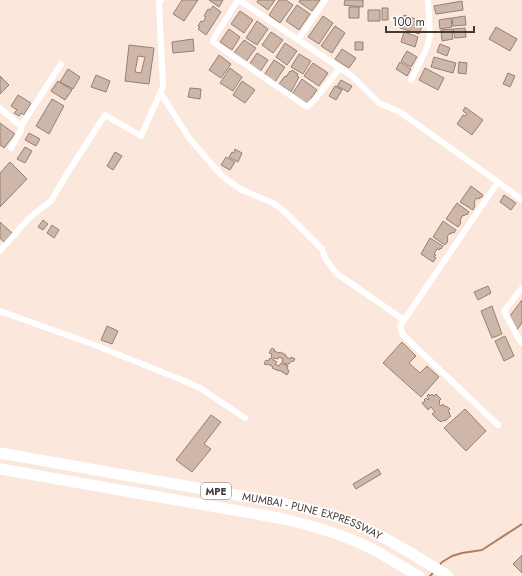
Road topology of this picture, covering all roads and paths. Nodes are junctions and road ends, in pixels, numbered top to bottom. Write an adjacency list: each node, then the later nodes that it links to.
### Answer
1 (161, 0): 9 (street)
2 (238, 0): 5 (street); 7 (street)
3 (326, 0): 5 (street)
4 (428, 0): 8 (street)
5 (298, 40): 7 (street)
6 (61, 64): 11 (street)
7 (340, 68): 13 (street)
8 (411, 80)
9 (160, 92): 15 (street); 18 (street)
10 (0, 108): 11 (street)
11 (21, 126): 12 (street)
12 (11, 148)
13 (498, 182): 14 (street); 18 (street)
14 (522, 200)
15 (0, 251)
16 (522, 288): 19 (street)
17 (0, 311): 20 (street)
18 (404, 320): 21 (street)
19 (522, 343)
20 (245, 418)
21 (498, 425)
22 (0, 453): 25 (highway, MUMBAI - PUNE EXPRESSWAY / MPE)
23 (0, 469): 24 (highway, MUMBAI - PUNE EXPRESSWAY / MPE)
24 (416, 574)
25 (448, 576)

